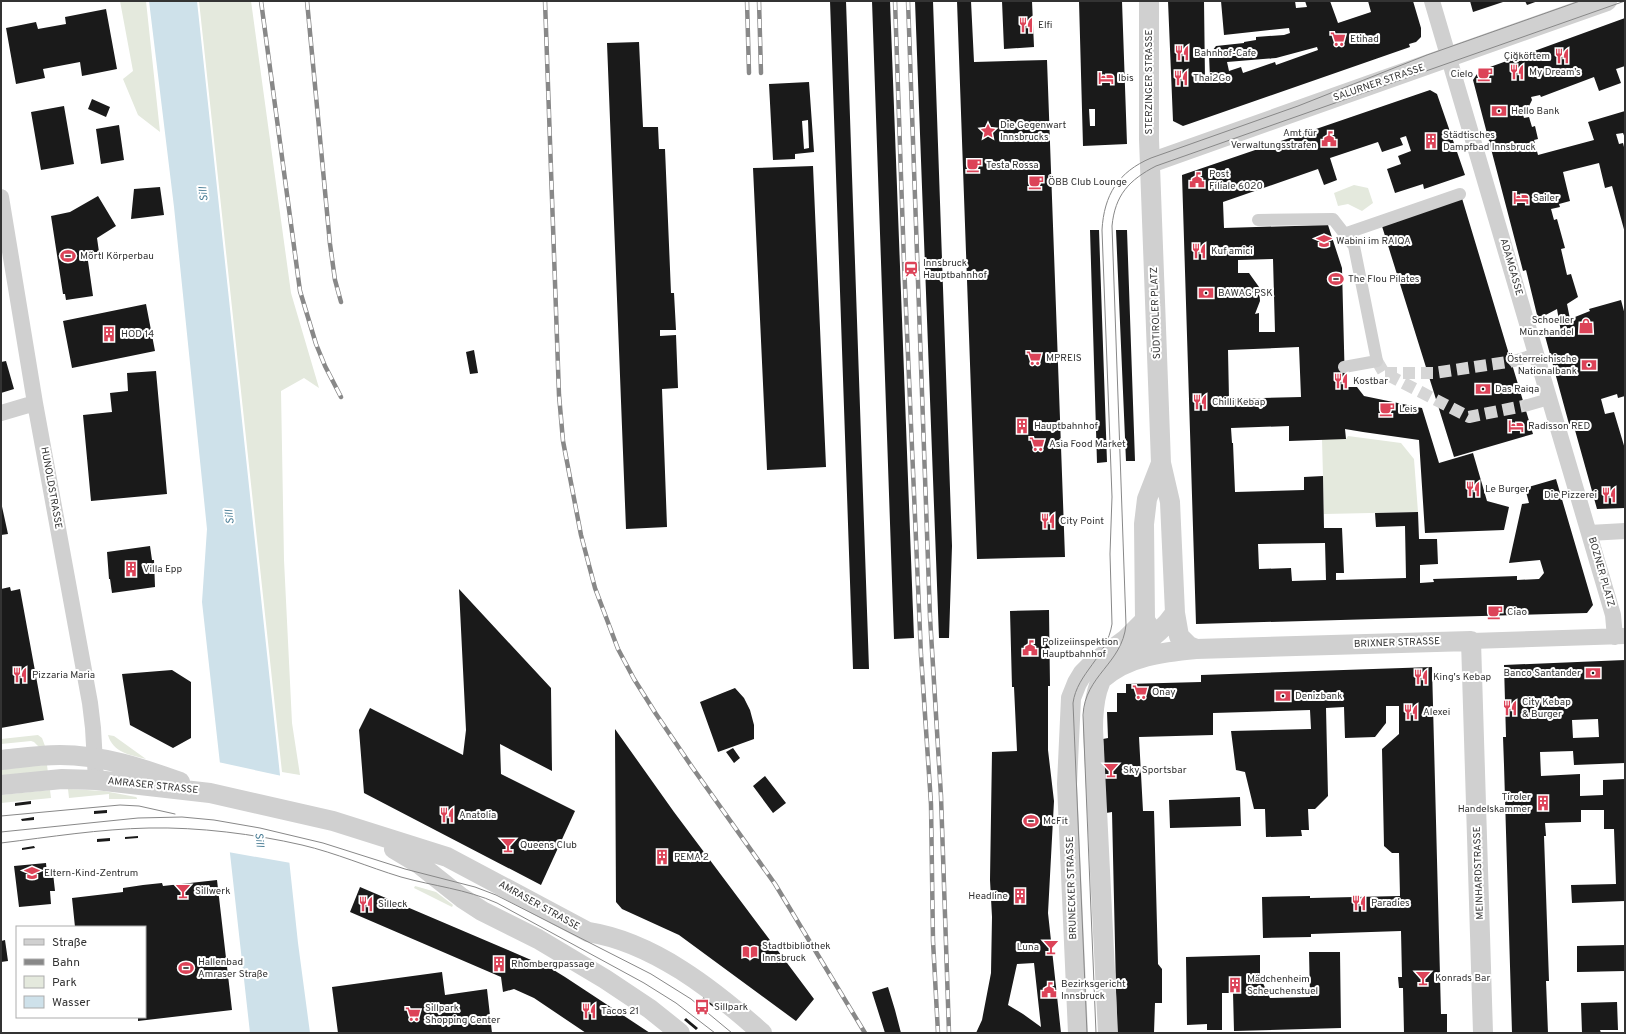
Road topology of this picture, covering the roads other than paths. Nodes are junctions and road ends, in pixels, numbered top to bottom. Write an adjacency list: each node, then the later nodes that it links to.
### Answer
1 (1149, 1): 5 (street, STERZINGER STRASSE)
2 (1432, 1): 4 (street, ADAMGASSE)
3 (1607, 1): 4 (street, SALURNER STRASSE)
4 (1449, 58): 5 (street, SALURNER STRASSE); 10 (street, ADAMGASSE)
5 (1150, 163): 17 (street, SÜDTIROLER PLATZ)
6 (1460, 194): 9 (street)
7 (1, 197): 14 (street, HUNOLDSTRASSE)
8 (1258, 220): 9 (street)
9 (1344, 234): 12 (street)
10 (1536, 354): 11 (street); 13 (street, ADAMGASSE)
11 (1514, 361)
12 (1344, 367)
13 (1549, 399): 15 (street); 19 (street, ADAMGASSE)
14 (35, 403): 16 (street); 26 (street, HUNOLDSTRASSE)
15 (1528, 406)
16 (1, 413)
17 (1161, 463): 20 (street, SÜDTIROLER PLATZ); 21 (street, SÜDTIROLER PLATZ)
18 (1625, 531): 19 (street, BOZNER PLATZ)
19 (1589, 533): 22 (street, BOZNER PLATZ)
20 (1175, 613): 21 (street); 24 (street, SÜDTIROLER PLATZ)
21 (1150, 628): 24 (street); 25 (street)
22 (1620, 636): 23 (street, BRIXNER STRASSE)
23 (1471, 641): 24 (street, BRIXNER STRASSE); 36 (street, MEINHARDSTRASSE)
24 (1187, 650): 25 (street)
25 (1093, 676): 34 (street, BRUNECKER STRASSE); 35 (street)
26 (95, 757): 27 (street, AMRASER STRASSE); 28 (street, HUNOLDSTRASSE); 30 (street, AMRASER STRASSE)
27 (1, 760)
28 (96, 780): 29 (street, AMRASER STRASSE); 30 (street, AMRASER STRASSE)
29 (1, 785)
30 (210, 793): 31 (street, AMRASER STRASSE)
31 (344, 824): 32 (street, AMRASER STRASSE); 33 (street, AMRASER STRASSE)
32 (680, 1033)
33 (762, 1033)
34 (1078, 1033)
35 (1108, 1033)
36 (1483, 1033)

